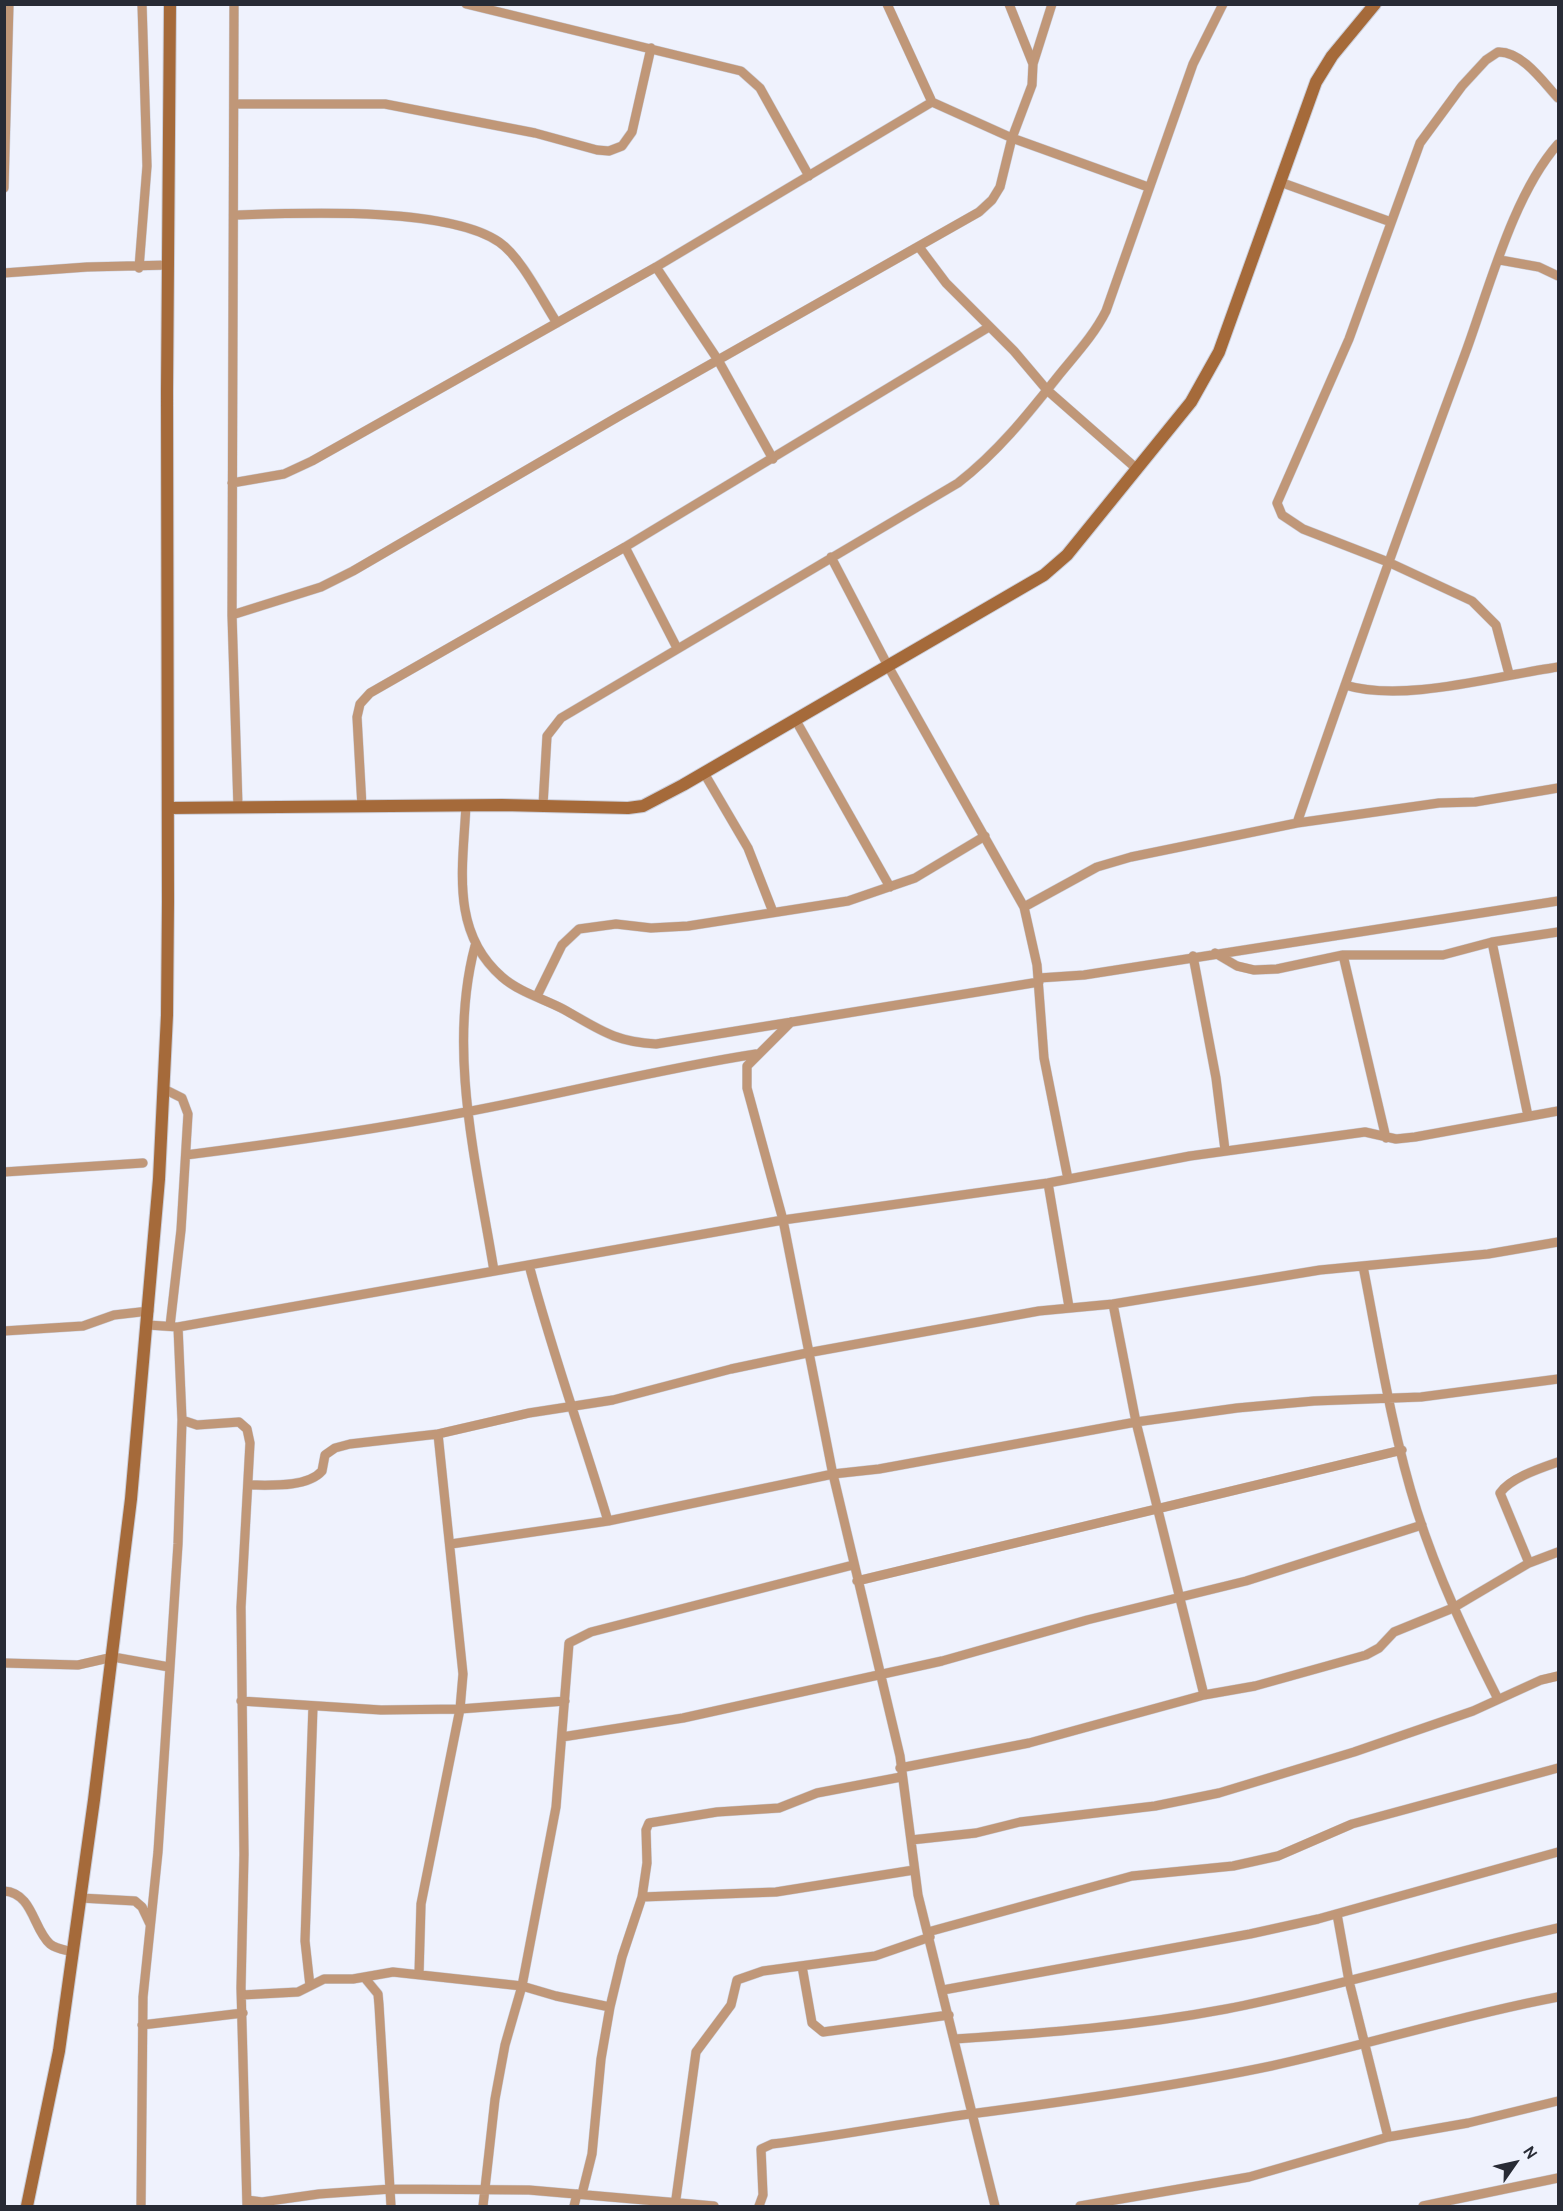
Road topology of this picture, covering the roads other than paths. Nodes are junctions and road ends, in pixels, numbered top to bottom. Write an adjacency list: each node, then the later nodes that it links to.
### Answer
1 (9, 4): 21 (street)
2 (142, 4): 27 (street)
3 (170, 4): 26 (street)
4 (234, 4): 15 (street)
5 (466, 4): 11 (street)
6 (887, 4): 14 (street)
7 (1009, 4): 12 (street)
8 (1052, 4): 12 (street)
9 (1223, 4): 20 (street)
10 (1375, 4): 19 (street)
11 (651, 48): 15 (street); 18 (street)
12 (1034, 64): 16 (street)
13 (1558, 98): 23 (street)
14 (932, 102): 16 (street); 18 (street)
15 (235, 104): 22 (street)
16 (1012, 138): 20 (street); 24 (street)
17 (1558, 144): 25 (street)
18 (809, 176): 28 (street)
19 (1280, 182): 23 (street); 36 (street)
20 (1148, 187): 34 (street)
21 (4, 188)
22 (234, 215): 31 (street); 37 (street)
23 (1391, 222): 40 (street)
24 (918, 247): 32 (street); 33 (street)
25 (1500, 260): 30 (street); 40 (street)
26 (169, 265): 27 (street); 54 (street)
27 (139, 267): 29 (street)
28 (656, 267): 31 (street); 33 (street)
29 (4, 273)
30 (1558, 276)
31 (557, 323): 37 (street)
32 (989, 327): 34 (street); 35 (street)
33 (718, 360): 35 (street); 41 (street)
34 (1047, 390): 36 (street); 39 (street)
35 (773, 459): 38 (street)
36 (1137, 469): 43 (street)
37 (232, 483): 41 (street)
38 (625, 547): 42 (street); 53 (street)
39 (831, 557): 42 (street); 43 (street)
40 (1388, 562): 45 (street); 46 (street)
41 (232, 615): 52 (street)
42 (677, 648): 51 (street)
43 (888, 666): 47 (street); 56 (street)
44 (1558, 667): 45 (street)
45 (1509, 674): 46 (street)
46 (1345, 685): 55 (street)
47 (795, 719): 48 (street); 57 (street)
48 (704, 773): 51 (street); 60 (street)
49 (1558, 788): 55 (street)
50 (466, 805): 51 (street); 53 (street); 63 (street)
51 (543, 805)
52 (238, 807): 53 (street); 54 (street)
53 (362, 807)
54 (168, 808): 71 (street)
55 (1297, 823): 59 (street)
56 (985, 836): 57 (street); 59 (street)
57 (890, 887): 60 (street)
58 (1558, 901): 64 (street)
59 (1024, 908): 67 (street)
60 (773, 912): 68 (street)
61 (1558, 932): 62 (street)
62 (1492, 942): 65 (street); 74 (street)
63 (475, 946): 68 (street); 73 (street)
64 (1215, 953): 65 (street); 66 (street)
65 (1343, 955): 75 (street)
66 (1193, 956): 67 (street); 76 (street)
67 (1039, 980): 69 (street); 80 (street)
68 (537, 996): 69 (street)
69 (791, 1022): 70 (street)
70 (759, 1054): 73 (street); 82 (street)
71 (164, 1089): 77 (street); 89 (street)
72 (1558, 1111): 74 (street)
73 (468, 1112): 77 (street); 86 (street)
74 (1528, 1116): 75 (street)
75 (1386, 1138): 76 (street)
76 (1225, 1150): 80 (street)
77 (186, 1155): 91 (street)
78 (143, 1163): 79 (street)
79 (4, 1172)
80 (1068, 1179): 81 (street)
81 (1048, 1183): 82 (street); 88 (street)
82 (783, 1220): 84 (street); 93 (street)
83 (1558, 1242): 85 (street)
84 (529, 1265): 86 (street); 96 (street)
85 (1363, 1266): 87 (street); 95 (street)
86 (494, 1271): 91 (street)
87 (1113, 1304): 88 (street); 98 (street)
88 (1069, 1307): 93 (street)
89 (149, 1311): 90 (street); 92 (street)
90 (148, 1325): 91 (street); 114 (street)
91 (174, 1327): 97 (street)
92 (4, 1331)
93 (807, 1353): 96 (street); 102 (street)
94 (1558, 1379): 95 (street)
95 (1389, 1399): 98 (street); 100 (street)
96 (572, 1406): 99 (street); 105 (street)
97 (182, 1420): 103 (street); 116 (street)
98 (1136, 1422): 102 (street); 104 (street)
99 (438, 1434): 103 (street); 107 (street)
100 (1402, 1449): 104 (street); 106 (street)
101 (1558, 1462): 109 (street)
102 (833, 1474): 105 (street); 110 (street)
103 (248, 1485): 121 (street)
104 (1157, 1509): 111 (street); 112 (street)
105 (608, 1521): 107 (street)
106 (1422, 1526): 112 (street); 113 (street)
107 (451, 1544): 124 (street)
108 (1558, 1552): 109 (street)
109 (1529, 1563): 113 (street)
110 (853, 1565): 111 (street); 122 (street)
111 (857, 1581): 117 (street)
112 (1178, 1596): 117 (street); 119 (street)
113 (1454, 1608): 119 (street); 120 (street)
114 (113, 1657): 115 (street); 116 (street); 133 (street)
115 (4, 1664)
116 (170, 1667): 135 (street)
117 (882, 1676): 125 (street); 127 (street)
118 (1558, 1676): 120 (street)
119 (1204, 1695): 127 (street)
120 (1498, 1699): 128 (street)
121 (241, 1701): 123 (street); 146 (street)
122 (565, 1701): 124 (street); 125 (street)
123 (313, 1707): 124 (street); 143 (street)
124 (460, 1709): 140 (street)
125 (562, 1737): 144 (street)
126 (1558, 1768): 137 (street)
127 (901, 1773): 128 (street); 132 (street)
128 (911, 1840): 130 (street)
129 (1558, 1852): 134 (street)
130 (914, 1870): 132 (street); 137 (street)
131 (4, 1891): 138 (street)
132 (642, 1897): 148 (street)
133 (81, 1898): 135 (street); 138 (street)
134 (1337, 1914): 142 (street); 145 (street)
135 (151, 1924): 151 (street)
136 (1558, 1928): 142 (street)
137 (929, 1935): 139 (street); 145 (street)
138 (73, 1952): 163 (street)
139 (802, 1966): 150 (street); 162 (street)
140 (419, 1974): 141 (street); 144 (street)
141 (364, 1977): 143 (street); 158 (street)
142 (1349, 1981): 152 (street); 153 (street)
143 (310, 1986): 146 (street)
144 (522, 1986): 148 (street); 159 (street)
145 (943, 1990): 150 (street)
146 (242, 1995): 149 (street)
147 (1558, 1996): 153 (street)
148 (610, 2007): 160 (street)
149 (243, 2013): 151 (street); 161 (street)
150 (949, 2015): 152 (street)
151 (142, 2025): 164 (street)
152 (955, 2039): 155 (street)
153 (1365, 2044): 155 (street); 156 (street)
154 (1558, 2101): 156 (street)
155 (971, 2114): 169 (street); 170 (street)
156 (1388, 2137): 171 (street)
157 (1558, 2178): 172 (street)
158 (391, 2189): 159 (street); 161 (street); 165 (street)
159 (483, 2190): 160 (street); 166 (street)
160 (579, 2194): 162 (street); 167 (street)
161 (247, 2204)
162 (675, 2205): 168 (street)
163 (27, 2206)
164 (141, 2206)
165 (392, 2206)
166 (483, 2206)
167 (574, 2206)
168 (714, 2206)
169 (759, 2206)
170 (995, 2206)
171 (1080, 2206)
172 (1423, 2206)

